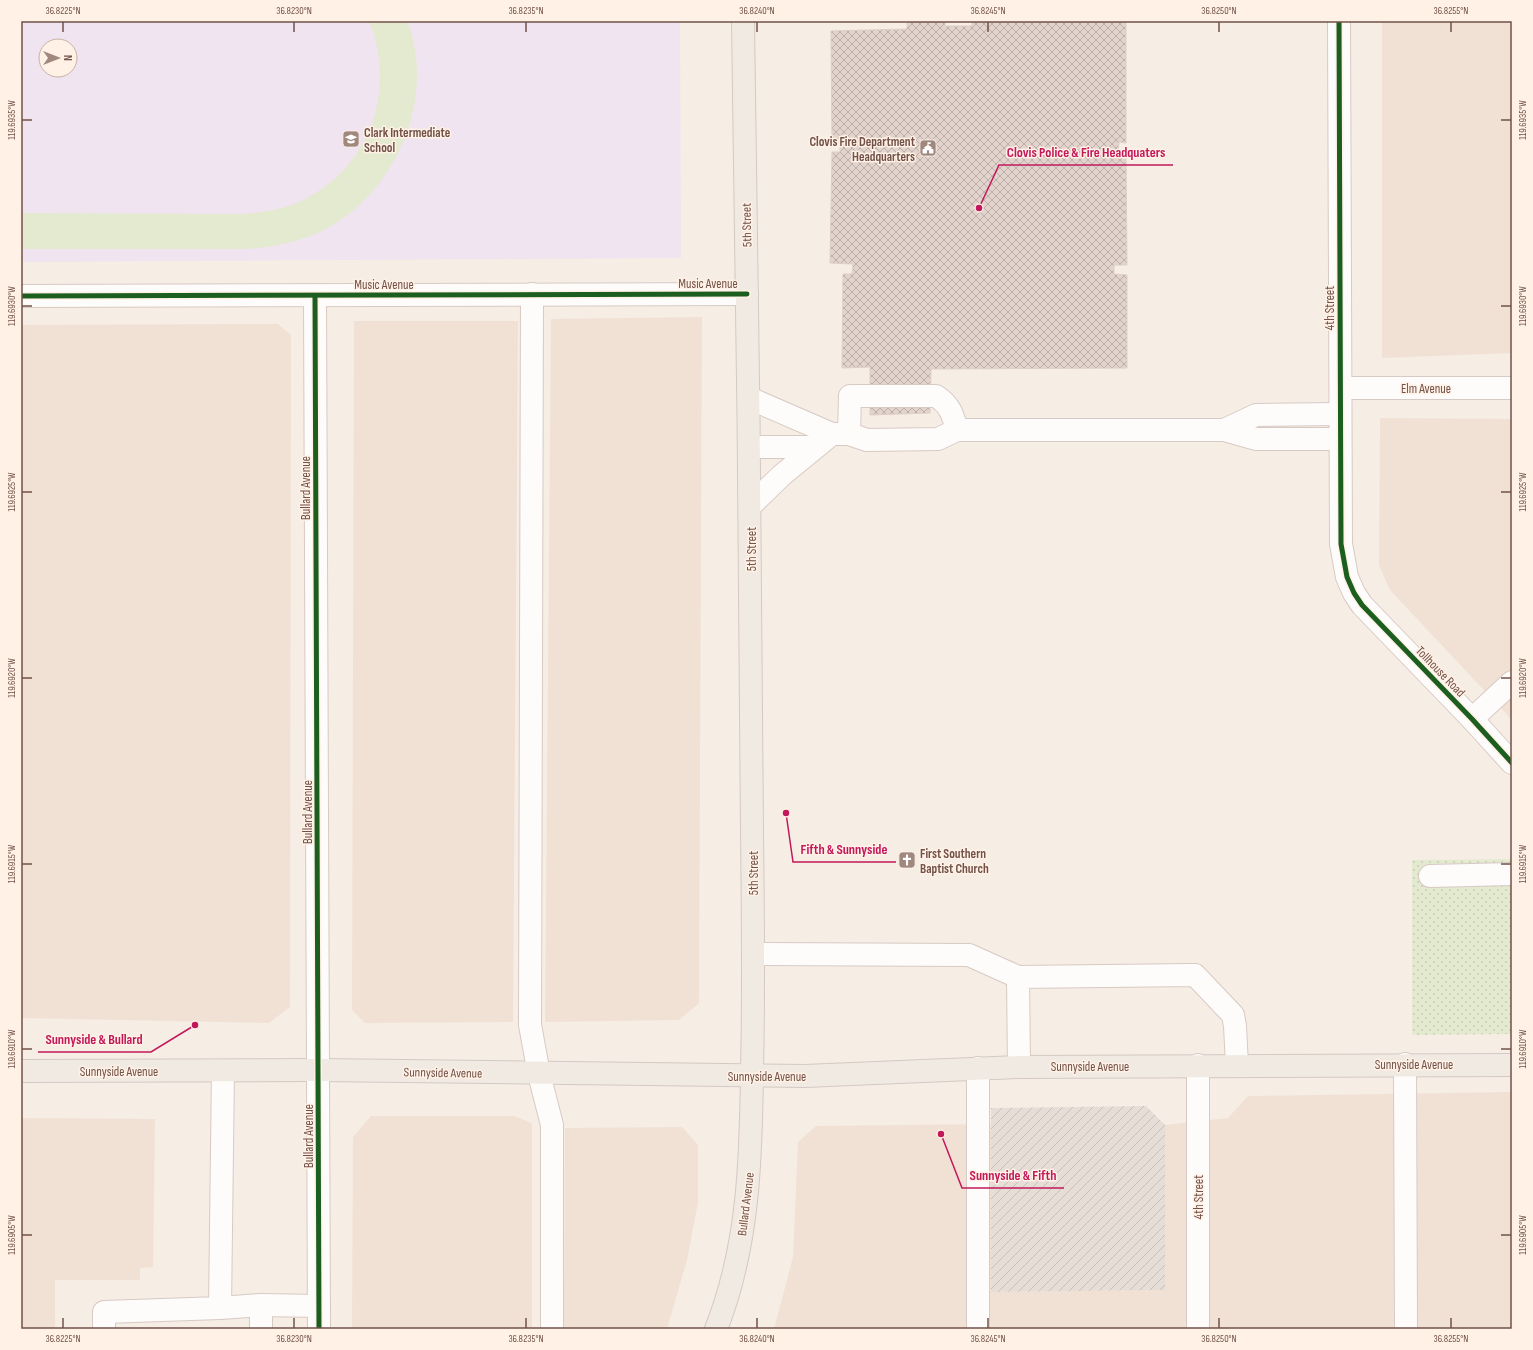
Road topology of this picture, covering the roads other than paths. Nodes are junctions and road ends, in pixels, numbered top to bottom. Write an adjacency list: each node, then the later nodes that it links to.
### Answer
1 (743, 21): 4 (main road, 5th Street)
2 (1339, 21): 7 (street, 4th Street)
3 (532, 294): 4 (street, Music Avenue); 6 (street, Music Avenue); 35 (street)
4 (747, 294): 9 (main road, 5th Street)
5 (21, 296): 6 (street, Music Avenue)
6 (315, 296): 32 (street, Bullard Avenue)
7 (1341, 388): 8 (street, Elm Avenue); 10 (street, 4th Street)
8 (1512, 388)
9 (750, 398): 13 (street); 15 (main road, 5th Street)
10 (1340, 414): 12 (street); 14 (street, 4th Street)
11 (957, 430): 12 (street); 13 (street); 13 (street)
12 (1224, 430): 14 (street)
13 (841, 434): 16 (street)
14 (1340, 439): 18 (street, 4th Street)
15 (750, 447): 16 (street); 17 (main road, 5th Street)
16 (815, 447): 17 (street)
17 (750, 506): 24 (main road, 5th Street)
18 (1354, 593): 20 (street, Tollhouse Road)
19 (1512, 682): 20 (street)
20 (1472, 719): 21 (street, Tollhouse Road)
21 (1512, 763)
22 (1512, 874): 23 (street)
23 (1430, 876)
24 (753, 954): 25 (street); 36 (main road, 5th Street)
25 (1018, 977): 28 (street); 30 (street)
26 (1406, 1064): 28 (main road, Sunnyside Avenue); 29 (main road, Sunnyside Avenue); 47 (street)
27 (1198, 1065): 28 (main road, Sunnyside Avenue); 30 (main road, Sunnyside Avenue); 46 (street, 4th Street)
28 (1237, 1065)
29 (1512, 1065)
30 (1019, 1067): 31 (main road, Sunnyside Avenue)
31 (978, 1068): 36 (main road, Sunnyside Avenue); 45 (street)
32 (319, 1070): 34 (main road, Sunnyside Avenue); 35 (main road, Sunnyside Avenue); 38 (street, Bullard Avenue)
33 (21, 1071): 34 (main road, Sunnyside Avenue)
34 (224, 1071): 39 (street)
35 (539, 1074): 36 (main road, Sunnyside Avenue); 43 (street)
36 (752, 1076): 44 (main road, Bullard Avenue)
37 (261, 1305): 38 (street); 39 (street); 41 (street)
38 (319, 1306): 42 (street, Bullard Avenue)
39 (220, 1308): 40 (street)
40 (104, 1329)
41 (261, 1329)
42 (319, 1329)
43 (552, 1329)
44 (716, 1329)
45 (978, 1329)
46 (1198, 1329)
47 (1406, 1329)

